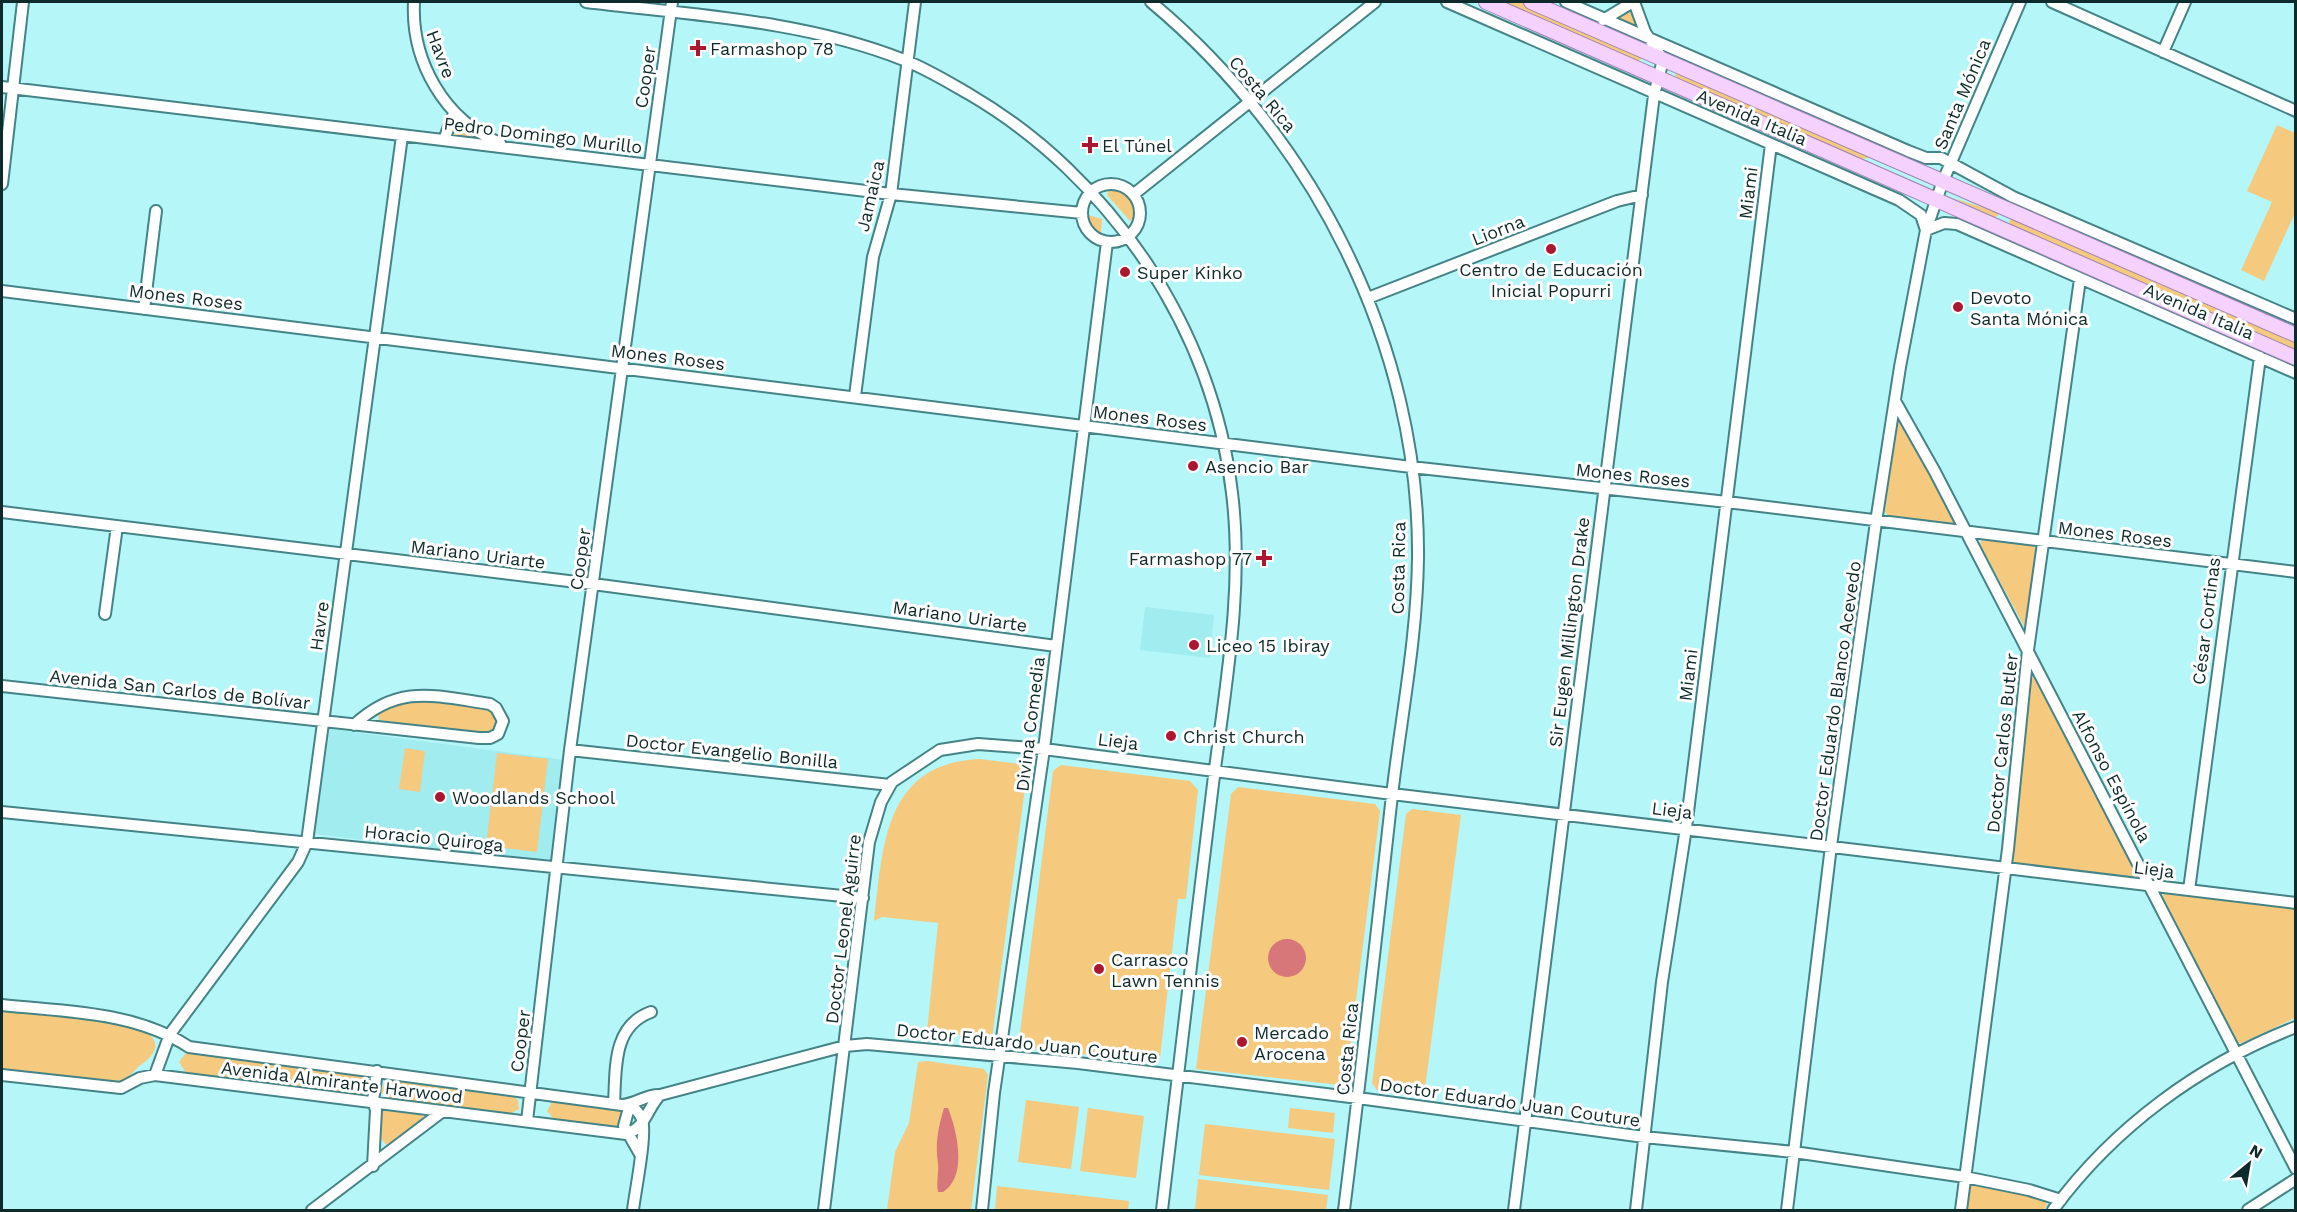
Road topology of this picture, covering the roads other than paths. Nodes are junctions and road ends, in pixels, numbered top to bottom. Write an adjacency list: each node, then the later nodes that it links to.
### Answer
1 (23, 2): 25 (street)
2 (414, 2): 29 (street, Havre)
3 (586, 2): 15 (street)
4 (915, 2): 22 (street, Jamaica)
5 (1152, 2): 27 (street, Costa Rica)
6 (1376, 2): 27 (street)
7 (1446, 2): 16 (street, Avenida Italia)
8 (1488, 2): 16 (street, Avenida Italia); 23 (main road, Avenida Italia)
9 (1531, 2): 18 (main road, Avenida Italia)
10 (1566, 2): 17 (street, Avenida Italia)
11 (1634, 2): 17 (street); 19 (street)
12 (2020, 2): 35 (street, Santa Mónica)
13 (2052, 2): 20 (street)
14 (2185, 2): 20 (street)
15 (671, 7): 22 (street); 36 (street, Cooper)
16 (1483, 18): 26 (street, Avenida Italia)
17 (1606, 19): 18 (street); 19 (street, Avenida Italia)
18 (1585, 26): 21 (main road, Avenida Italia)
19 (1648, 38): 21 (street); 35 (street, Avenida Italia)
20 (2163, 52): 28 (street)
21 (1663, 60): 23 (street, Sir Eugen Millington Drake); 34 (main road, Avenida Italia)
22 (908, 61): 40 (street); 41 (street, Jamaica)
23 (1660, 78): 26 (street, Sir Eugen Millington Drake); 37 (main road, Avenida Italia)
24 (2, 87): 25 (street, Pedro Domingo Murillo)
25 (13, 89): 30 (street, Pedro Domingo Murillo); 39 (street)
26 (1654, 95): 32 (street, Avenida Italia); 43 (street, Sir Eugen Millington Drake)
27 (1252, 101): 42 (street); 60 (street, Costa Rica)
28 (2295, 111)
29 (454, 113): 31 (street); 33 (street, Havre)
30 (402, 136): 31 (street, Pedro Domingo Murillo); 65 (street, Havre)
31 (444, 140): 33 (street, Pedro Domingo Murillo)
32 (1771, 144): 51 (street, Avenida Italia); 76 (street, Miami)
33 (510, 147): 36 (street, Pedro Domingo Murillo)
34 (1876, 151): 37 (street); 38 (main road, Avenida Italia)
35 (1951, 163): 38 (street, Santa Mónica); 45 (street, Avenida Italia)
36 (649, 165): 41 (street, Pedro Domingo Murillo); 68 (street, Cooper)
37 (1870, 169): 38 (main road); 44 (main road, Avenida Italia)
38 (1943, 181): 44 (street, Santa Mónica); 45 (main road, Avenida Italia)
39 (2, 184)
40 (1091, 192): 42 (street); 48 (street); 52 (street)
41 (891, 194): 48 (street, Pedro Domingo Murillo); 70 (street, Jamaica)
42 (1134, 194): 52 (street)
43 (1642, 195): 60 (street, Liorna); 75 (street, Sir Eugen Millington Drake)
44 (1936, 199): 45 (main road); 46 (main road, Avenida Italia); 51 (street, Doctor Eduardo Blanco Acevedo)
45 (2011, 203): 49 (main road, Avenida Italia); 50 (street)
46 (1952, 206): 50 (main road, Avenida Italia); 55 (street, Avenida Italia)
47 (156, 211): 62 (street)
48 (1082, 213): 54 (street)
49 (2060, 225): 59 (street, Avenida Italia); 61 (main road, Avenida Italia)
50 (2001, 228): 53 (main road, Avenida Italia)
51 (1926, 230): 55 (street, Avenida Italia); 71 (street, Doctor Eduardo Blanco Acevedo)
52 (1128, 237): 54 (street); 73 (street)
53 (2029, 240): 56 (street); 67 (main road, Avenida Italia)
54 (1107, 242): 72 (street, Divina Comedia)
55 (1997, 242): 56 (street, Avenida Italia)
56 (2022, 254): 57 (street, Avenida Italia)
57 (2080, 279): 66 (street, Avenida Italia); 81 (street, Doctor Carlos Butler)
58 (2, 291): 62 (street, Mones Roses)
59 (2235, 293): 61 (street); 63 (street, Avenida Italia)
60 (1368, 298): 74 (street, Costa Rica)
61 (2228, 306): 64 (main road, Avenida Italia)
62 (144, 309): 65 (street, Mones Roses)
63 (2295, 319)
64 (2295, 335)
65 (373, 338): 68 (street, Mones Roses); 82 (street, Havre)
66 (2260, 357): 69 (street, Avenida Italia); 83 (street, César Cortinas)
67 (2295, 358)
68 (622, 369): 70 (street, Mones Roses); 85 (street, Cooper)
69 (2295, 373)
70 (855, 396): 72 (street, Mones Roses)
71 (1895, 401): 78 (street, Doctor Eduardo Blanco Acevedo); 80 (street, Alfonso Espínola)
72 (1083, 426): 73 (street, Mones Roses); 87 (street, Divina Comedia)
73 (1224, 444): 74 (street, Mones Roses); 94 (street)
74 (1411, 467): 75 (street, Mones Roses); 96 (street, Costa Rica)
75 (1604, 488): 76 (street, Mones Roses); 98 (street, Sir Eugen Millington Drake)
76 (1727, 502): 78 (street, Mones Roses); 99 (street, Miami)
77 (2, 512): 79 (street, Mariano Uriarte)
78 (1876, 522): 80 (street, Mones Roses); 101 (street, Doctor Eduardo Blanco Acevedo)
79 (117, 526): 82 (street, Mariano Uriarte); 86 (street)
80 (1967, 533): 81 (street, Mones Roses); 88 (street, Alfonso Espínola)
81 (2043, 542): 83 (street, Mones Roses); 88 (street, Doctor Carlos Butler)
82 (346, 554): 85 (street, Mariano Uriarte); 90 (street, Havre)
83 (2230, 564): 84 (street, Mones Roses); 105 (street, César Cortinas)
84 (2295, 572)
85 (593, 584): 87 (street, Mariano Uriarte); 93 (street, Cooper)
86 (105, 615)
87 (1056, 646): 92 (street, Divina Comedia)
88 (2028, 650): 103 (street, Doctor Carlos Butler); 104 (street, Alfonso Espínola)
89 (2, 686): 90 (street, Avenida San Carlos de Bolívar)
90 (322, 722): 91 (street, Avenida San Carlos de Bolívar); 100 (street, Havre)
91 (354, 725): 91 (street, Avenida San Carlos de Bolívar)
92 (1044, 748): 94 (street, Lieja); 95 (street, Doctor Leonel Aguirre); 114 (street, Divina Comedia)
93 (570, 750): 95 (street, Doctor Evangelio Bonilla); 102 (street, Cooper)
94 (1215, 771): 96 (street, Lieja); 118 (street)
95 (890, 784): 106 (street, Doctor Leonel Aguirre)
96 (1392, 794): 98 (street, Lieja); 121 (street, Costa Rica)
97 (2, 812): 100 (street, Horacio Quiroga)
98 (1563, 813): 99 (street, Lieja); 127 (street, Sir Eugen Millington Drake)
99 (1686, 828): 101 (street, Lieja); 130 (street, Miami)
100 (308, 842): 102 (street, Horacio Quiroga); 111 (street, Havre)
101 (1831, 846): 103 (street, Lieja); 131 (street, Doctor Eduardo Blanco Acevedo)
102 (557, 868): 106 (street, Horacio Quiroga); 119 (street, Cooper)
103 (2005, 868): 104 (street, Lieja); 135 (street, Doctor Carlos Butler)
104 (2151, 885): 105 (street, Lieja); 113 (street, Alfonso Espínola)
105 (2189, 890): 107 (street, Lieja)
106 (863, 898): 112 (street, Doctor Leonel Aguirre)
107 (2295, 903)
108 (2, 1005): 111 (street, Avenida Almirante Harwood)
109 (651, 1012): 123 (street)
110 (2295, 1027): 113 (street)
111 (170, 1034): 115 (street, Avenida Almirante Harwood); 117 (street, Havre)
112 (845, 1046): 114 (street, Doctor Eduardo Juan Couture); 120 (street, Avenida Almirante Harwood); 140 (street, Doctor Leonel Aguirre)
113 (2236, 1054): 134 (street, Alfonso Espínola); 137 (street)
114 (999, 1055): 118 (street, Doctor Eduardo Juan Couture); 141 (street, Divina Comedia)
115 (377, 1071): 119 (street, Avenida Almirante Harwood); 122 (street)
116 (2, 1074): 117 (street, Avenida Almirante Harwood)
117 (154, 1075): 122 (street, Avenida Almirante Harwood)
118 (1178, 1076): 121 (street, Doctor Eduardo Juan Couture); 142 (street)
119 (531, 1092): 123 (street, Avenida Almirante Harwood); 126 (street, Cooper)
120 (660, 1095): 124 (street, Avenida Almirante Harwood); 128 (street)
121 (1358, 1098): 127 (street, Doctor Eduardo Juan Couture); 143 (street, Costa Rica)
122 (373, 1101): 125 (street, Avenida Almirante Harwood); 133 (street)
123 (614, 1104): 124 (street, Avenida Almirante Harwood)
124 (630, 1104): 128 (street); 129 (street)
125 (443, 1111): 126 (street, Avenida Almirante Harwood); 133 (street)
126 (527, 1121): 129 (street, Avenida Almirante Harwood)
127 (1524, 1121): 130 (street, Doctor Eduardo Juan Couture); 144 (street, Sir Eugen Millington Drake)
128 (643, 1123): 129 (street); 132 (street)
129 (626, 1134): 132 (street)
130 (1644, 1137): 131 (street, Doctor Eduardo Juan Couture); 145 (street, Miami)
131 (1794, 1152): 135 (street, Doctor Eduardo Juan Couture); 146 (street, Doctor Eduardo Blanco Acevedo)
132 (640, 1154): 139 (street)
133 (373, 1166): 138 (street)
134 (2295, 1168)
135 (1965, 1176): 137 (street, Doctor Eduardo Juan Couture); 147 (street, Doctor Carlos Butler)
136 (2295, 1179): 149 (street)
137 (2061, 1200): 148 (street)
138 (312, 1210)
139 (633, 1210)
140 (824, 1210)
141 (982, 1210)
142 (1162, 1210)
143 (1344, 1210)
144 (1514, 1210)
145 (1636, 1210)
146 (1787, 1210)
147 (1961, 1210)
148 (2053, 1210)
149 (2248, 1210)

